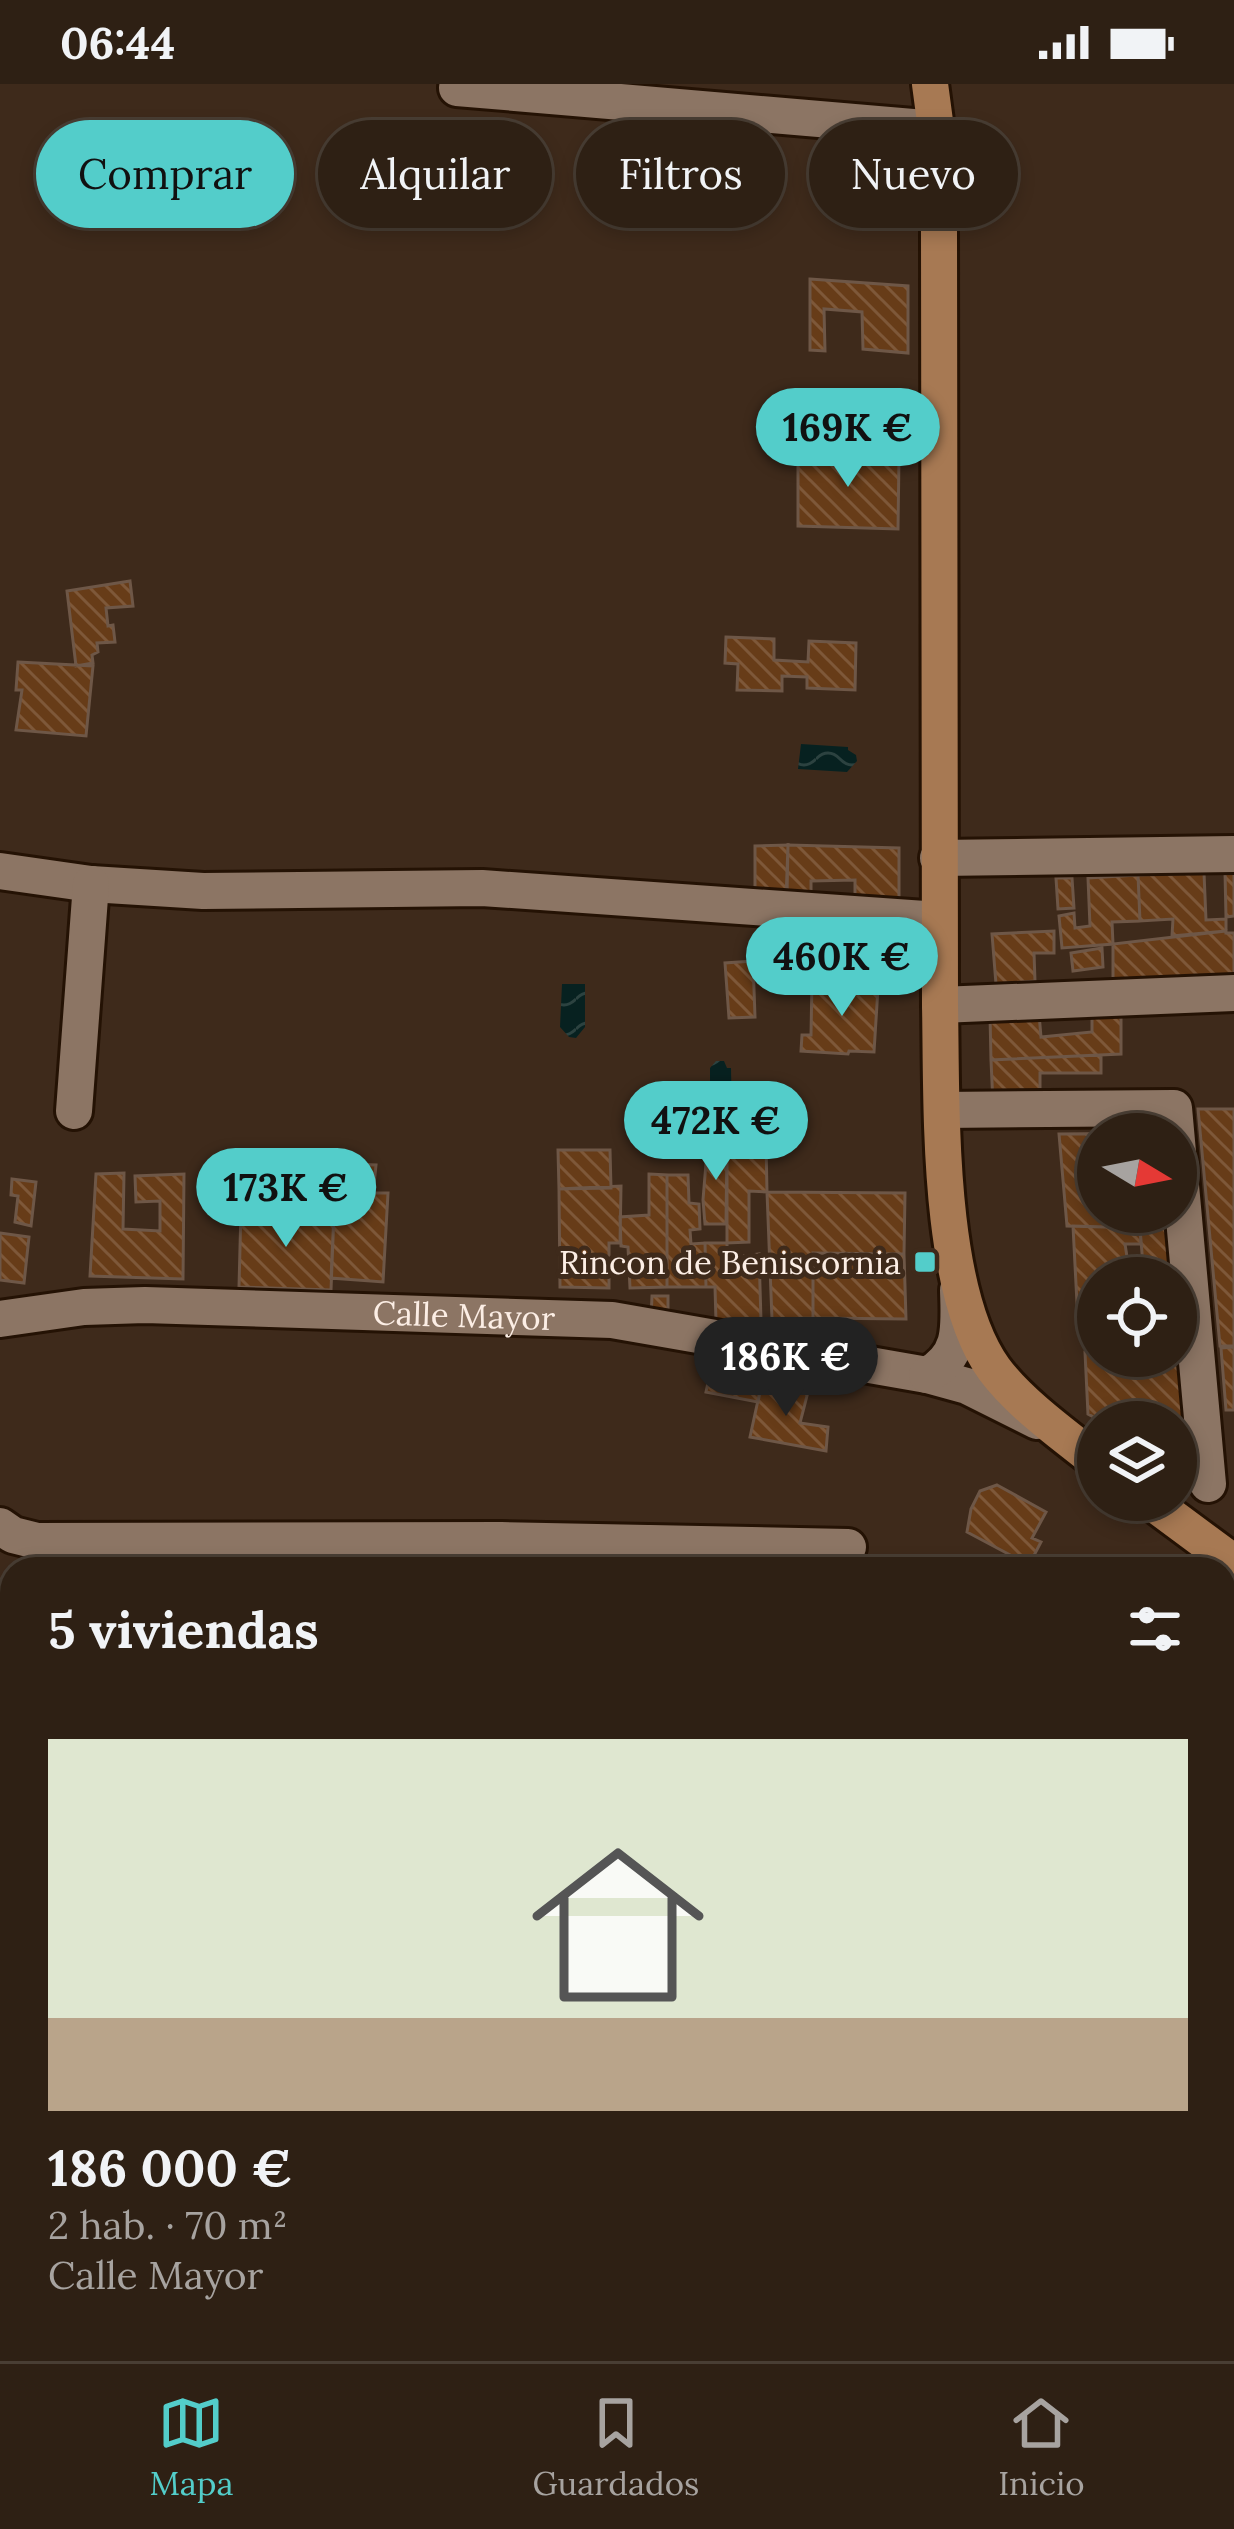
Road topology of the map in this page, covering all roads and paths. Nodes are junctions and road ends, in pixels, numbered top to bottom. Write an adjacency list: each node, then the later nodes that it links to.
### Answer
1 (930, 84): 4 (main road)
2 (457, 88): 3 (street)
3 (831, 120)
4 (935, 120)
5 (938, 228): 7 (main road)
6 (1234, 854): 7 (street)
7 (938, 858): 10 (main road)
8 (0, 871): 9 (street)
9 (91, 884): 10 (street); 14 (street)
10 (939, 920): 12 (main road)
11 (1234, 993): 12 (street)
12 (940, 1005): 13 (main road)
13 (942, 1110): 15 (main road); 20 (street)
14 (74, 1111)
15 (957, 1274): 17 (street); 18 (main road)
16 (0, 1319): 17 (street, Calle Mayor)
17 (927, 1375): 19 (street, Calle Mayor)
18 (1077, 1444)
19 (1077, 1446)
20 (1221, 1484)
21 (1178, 1521): 26 (main road)
22 (0, 1526): 25 (street)
23 (848, 1547): 24 (street)
24 (503, 1555): 25 (street)
25 (122, 1556)
26 (1226, 1557)

